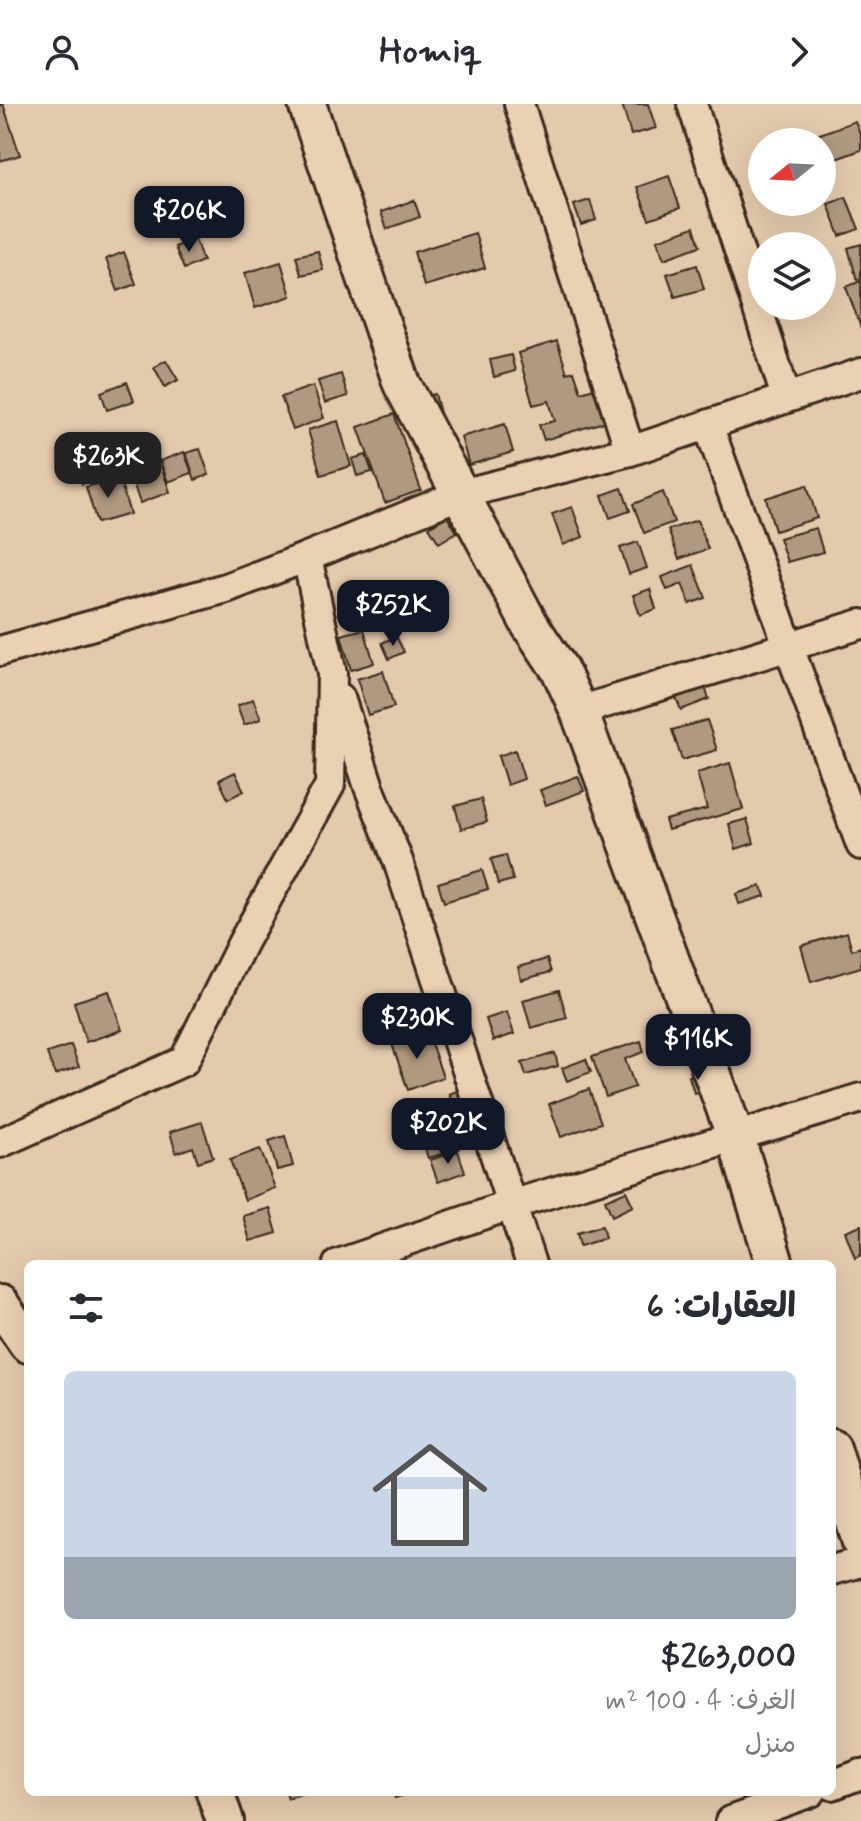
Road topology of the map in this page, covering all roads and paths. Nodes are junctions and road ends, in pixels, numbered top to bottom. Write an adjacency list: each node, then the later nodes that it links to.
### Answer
1 (307, 104): 8 (street)
2 (519, 104): 7 (street)
3 (692, 104): 5 (street)
4 (861, 373): 5 (street)
5 (786, 397): 6 (street)
6 (708, 425): 7 (street); 11 (street)
7 (630, 451): 8 (street)
8 (461, 494): 9 (street); 14 (street)
9 (307, 557): 12 (street); 13 (street)
10 (861, 624): 11 (street)
11 (788, 648): 14 (street); 15 (street)
12 (0, 651)
13 (332, 674): 18 (street); 19 (street)
14 (579, 711): 17 (street)
15 (861, 845)
16 (861, 1098): 17 (street)
17 (736, 1138): 19 (street); 22 (street)
18 (0, 1143)
19 (511, 1205): 20 (street); 21 (street)
20 (350, 1260)
21 (530, 1260)
22 (774, 1260)
23 (0, 1304): 24 (street)
24 (24, 1338)
25 (836, 1461): 26 (street)
26 (861, 1542)
27 (861, 1562): 28 (street)
28 (836, 1569)
29 (861, 1774): 30 (street)
30 (836, 1783)
31 (216, 1796): 33 (street)
32 (800, 1796): 34 (street)
33 (225, 1821)
34 (730, 1821)

